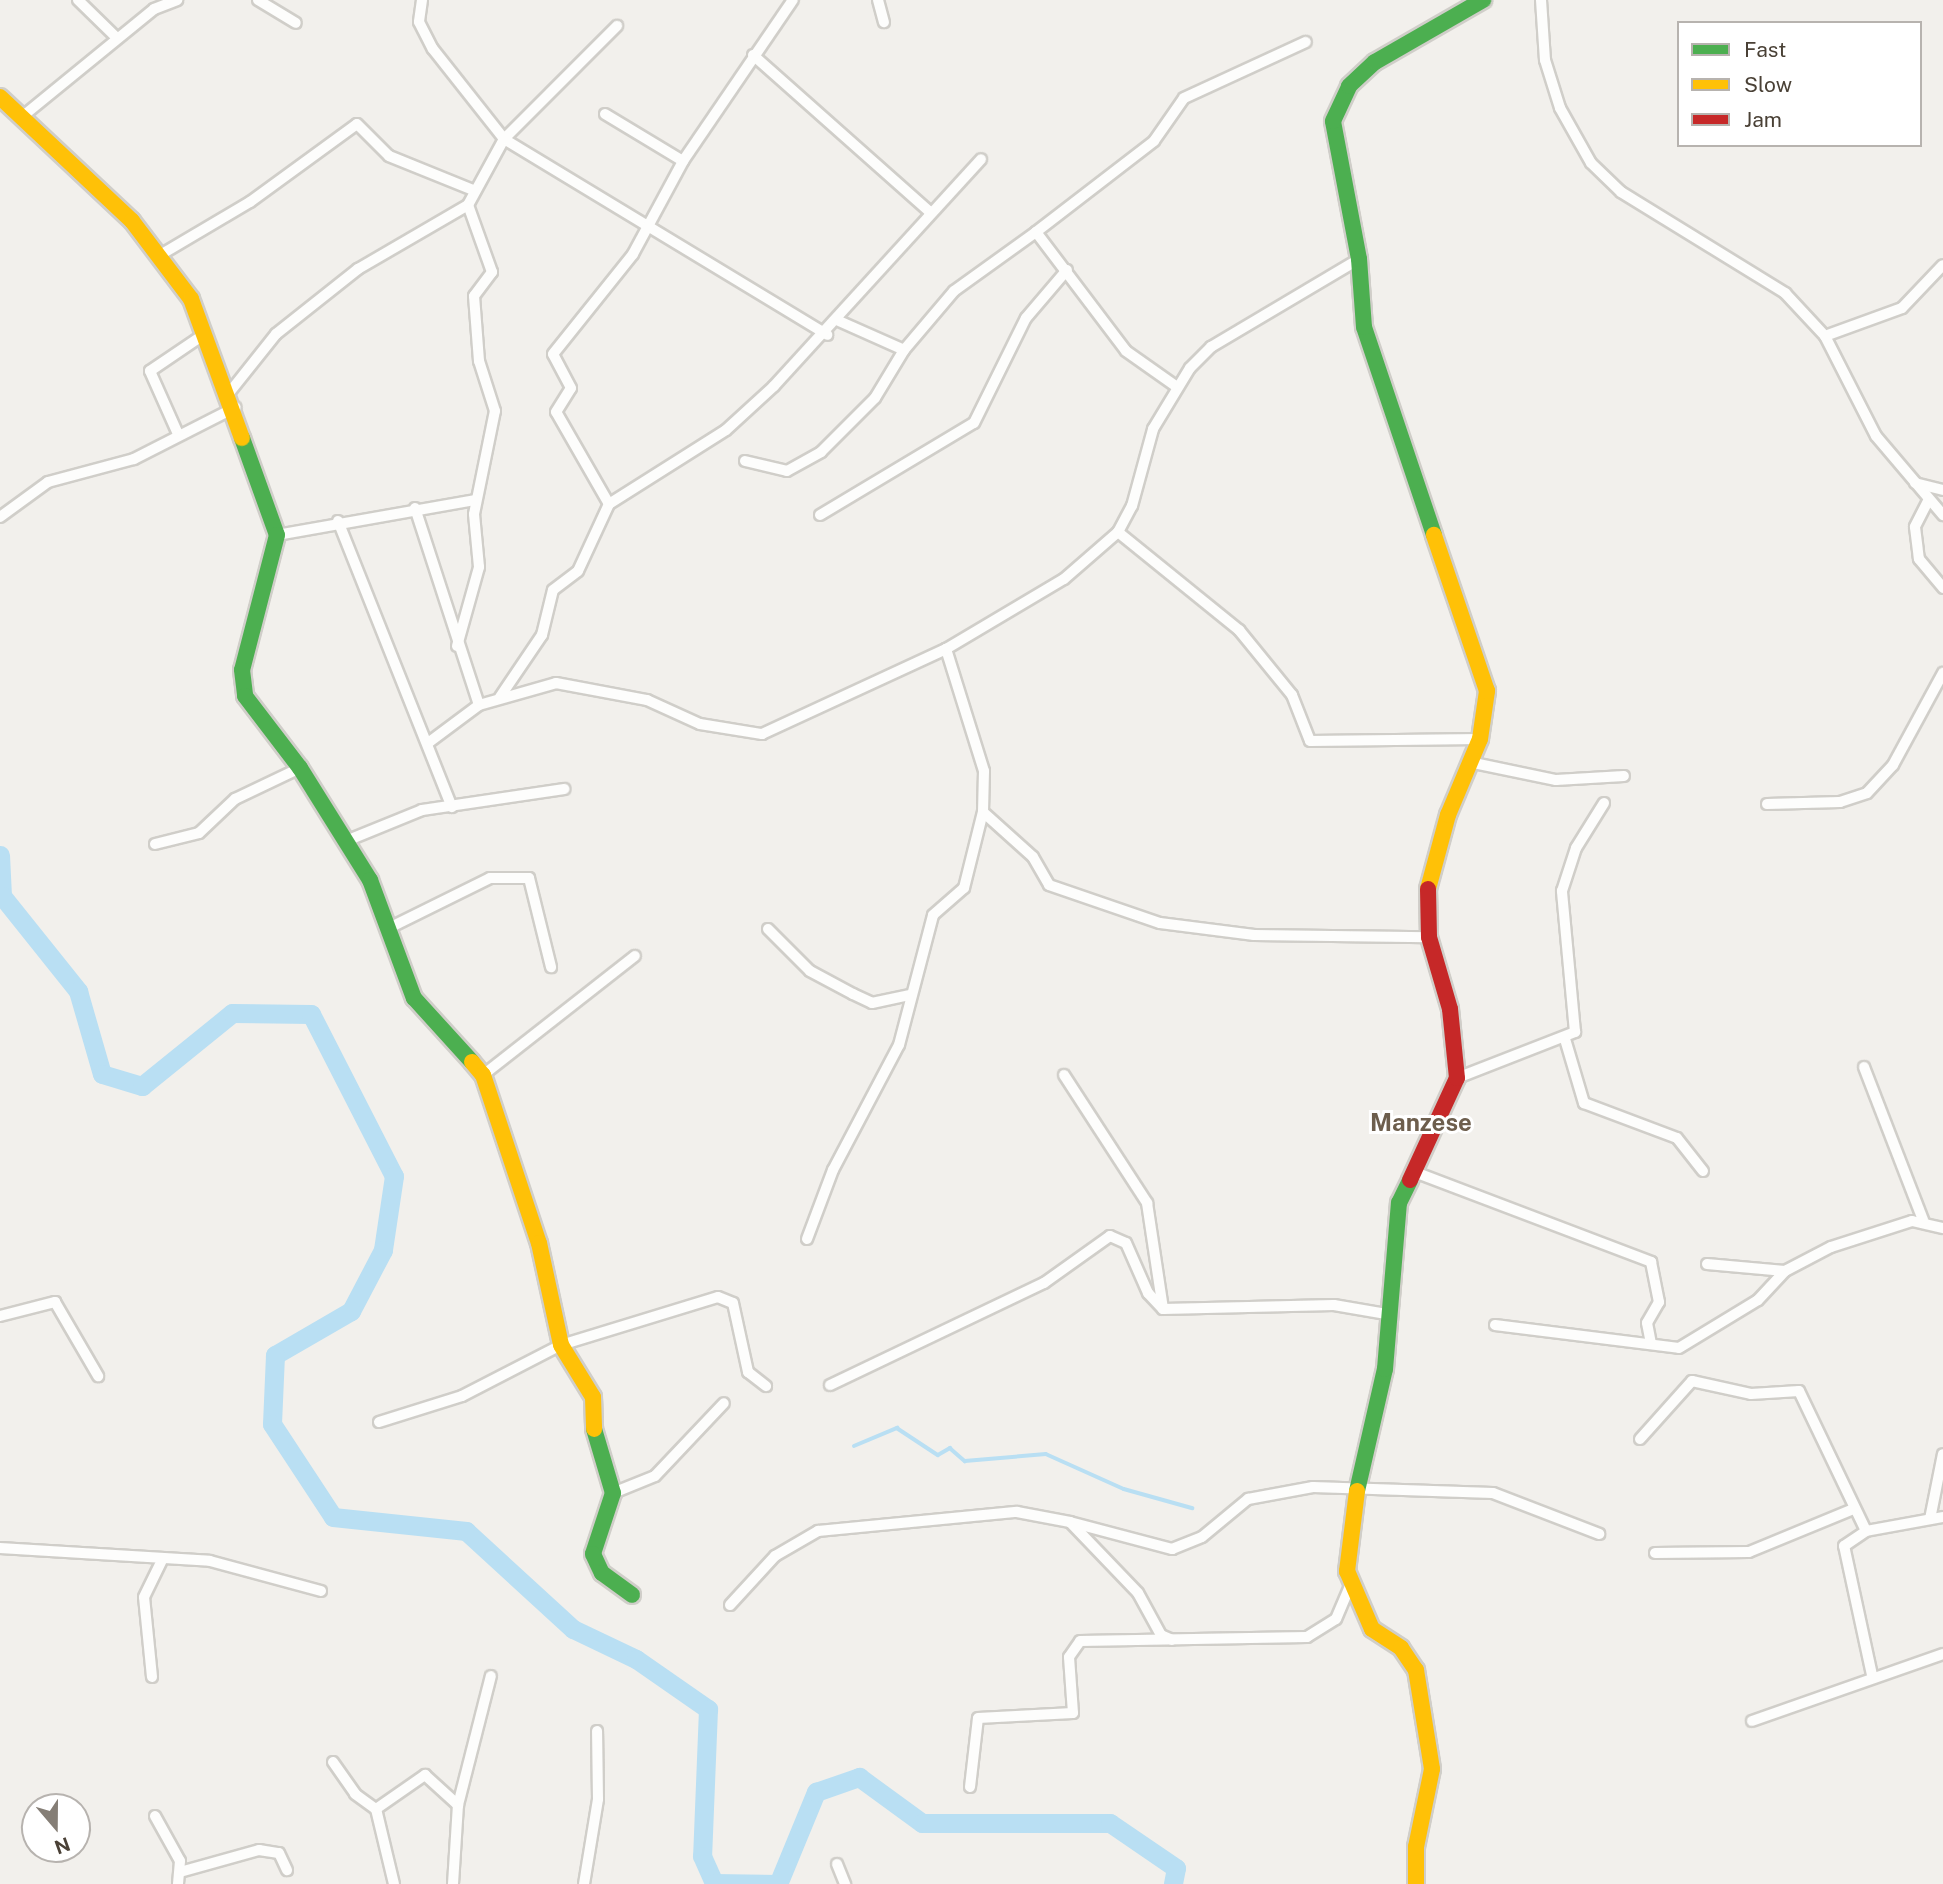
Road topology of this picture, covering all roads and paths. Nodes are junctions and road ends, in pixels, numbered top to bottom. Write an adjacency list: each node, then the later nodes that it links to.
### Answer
1 (78, 0): 13 (street)
2 (177, 0): 13 (street)
3 (258, 0): 9 (street)
4 (422, 0): 19 (street)
5 (793, 0): 15 (street)
6 (878, 0): 10 (street)
7 (1483, 0): 28 (street)
8 (1541, 0): 34 (street)
9 (271, 4): 11 (street)
10 (884, 22)
11 (296, 23)
12 (617, 26): 19 (street)
13 (117, 38): 18 (street)
14 (1306, 42): 26 (street)
15 (753, 55): 21 (street); 24 (street)
16 (0, 97): 18 (street)
17 (605, 114): 21 (street)
18 (23, 116): 27 (street)
19 (505, 139): 22 (street); 25 (street)
20 (981, 159): 24 (street)
21 (683, 161): 25 (street)
22 (473, 190): 23 (street); 27 (street)
23 (468, 205): 37 (street); 42 (street)
24 (930, 212): 31 (street)
25 (649, 227): 33 (street); 44 (street)
26 (1036, 232): 30 (street); 35 (street)
27 (162, 254): 32 (street)
28 (1359, 259): 36 (street); 58 (street)
29 (1943, 265): 34 (street)
30 (1067, 270): 36 (street); 47 (street)
31 (839, 321): 33 (street); 35 (street)
32 (203, 335): 37 (street); 38 (street)
33 (827, 335): 44 (street)
34 (1825, 336): 40 (street)
35 (904, 350): 39 (street)
36 (1177, 387): 50 (street)
37 (232, 400): 38 (street); 51 (street)
38 (178, 434): 48 (street)
39 (745, 461)
40 (1914, 483): 41 (street); 43 (street)
41 (1943, 490)
42 (476, 500): 45 (street); 53 (street)
43 (1928, 501): 46 (street); 52 (street)
44 (609, 504): 56 (street)
45 (415, 508): 49 (street); 53 (street)
46 (1943, 515)
47 (820, 516)
48 (0, 517)
49 (338, 522): 51 (street); 59 (street)
50 (1118, 533): 54 (street); 58 (street)
51 (277, 535): 61 (street)
52 (1943, 588)
53 (457, 646): 57 (street)
54 (946, 649): 56 (street); 67 (street)
55 (1943, 673): 65 (street)
56 (500, 696): 57 (street)
57 (479, 705): 59 (street)
58 (1480, 739): 60 (street)
59 (428, 743): 66 (street)
60 (1469, 762): 62 (street); 72 (street)
61 (300, 768): 68 (street); 69 (street)
62 (1623, 776)
63 (564, 789): 66 (street)
64 (1604, 803): 76 (street)
65 (1767, 804)
66 (452, 807): 68 (street)
67 (983, 812): 72 (street); 75 (street)
68 (346, 841): 70 (street)
69 (155, 844)
70 (391, 926): 74 (street); 78 (street)
71 (768, 929): 75 (street)
72 (1429, 937): 80 (street)
73 (635, 956): 78 (street)
74 (551, 967)
75 (910, 995): 85 (street)
76 (1565, 1039): 80 (street); 82 (street)
77 (1864, 1067): 83 (street)
78 (483, 1075): 93 (street)
79 (1064, 1075): 88 (street)
80 (1457, 1078): 81 (street)
81 (1412, 1171): 89 (street); 92 (street)
82 (1703, 1171)
83 (1923, 1220): 84 (street); 87 (street)
84 (1943, 1228)
85 (807, 1239)
86 (1707, 1265): 87 (street)
87 (1786, 1271): 92 (street)
88 (1163, 1309): 89 (street); 95 (street)
89 (1392, 1315): 101 (street)
90 (0, 1316): 94 (street)
91 (1495, 1325): 92 (street)
92 (1651, 1343)
93 (561, 1345): 96 (street); 98 (street); 102 (street)
94 (98, 1376)
95 (830, 1385)
96 (765, 1386)
97 (724, 1403): 102 (street)
98 (379, 1422)
99 (1640, 1438): 103 (street)
100 (1943, 1454): 105 (street)
101 (1357, 1489): 106 (street); 108 (street); 112 (street)
102 (613, 1493): 114 (street)
103 (1851, 1510): 107 (street); 110 (street)
104 (1943, 1517): 105 (street)
105 (1930, 1519): 107 (street)
106 (1070, 1522): 115 (street); 116 (street)
107 (1866, 1531): 118 (street)
108 (1599, 1534)
109 (0, 1548): 111 (street)
110 (1655, 1553)
111 (163, 1558): 113 (street); 119 (street)
112 (1350, 1586): 116 (street); 136 (street)
113 (321, 1591)
114 (632, 1595)
115 (730, 1605)
116 (1175, 1641): 124 (street)
117 (1943, 1654): 118 (street)
118 (1872, 1675): 121 (street)
119 (152, 1676)
120 (491, 1676): 125 (street)
121 (1752, 1721)
122 (597, 1731): 134 (street)
123 (333, 1762): 126 (street)
124 (970, 1787)
125 (458, 1805): 126 (street); 133 (street)
126 (376, 1809): 132 (street)
127 (155, 1816): 130 (street)
128 (837, 1864): 135 (street)
129 (287, 1870): 130 (street)
130 (180, 1872): 131 (street)
131 (178, 1884)
132 (394, 1884)
133 (453, 1884)
134 (584, 1884)
135 (845, 1884)
136 (1416, 1884)

